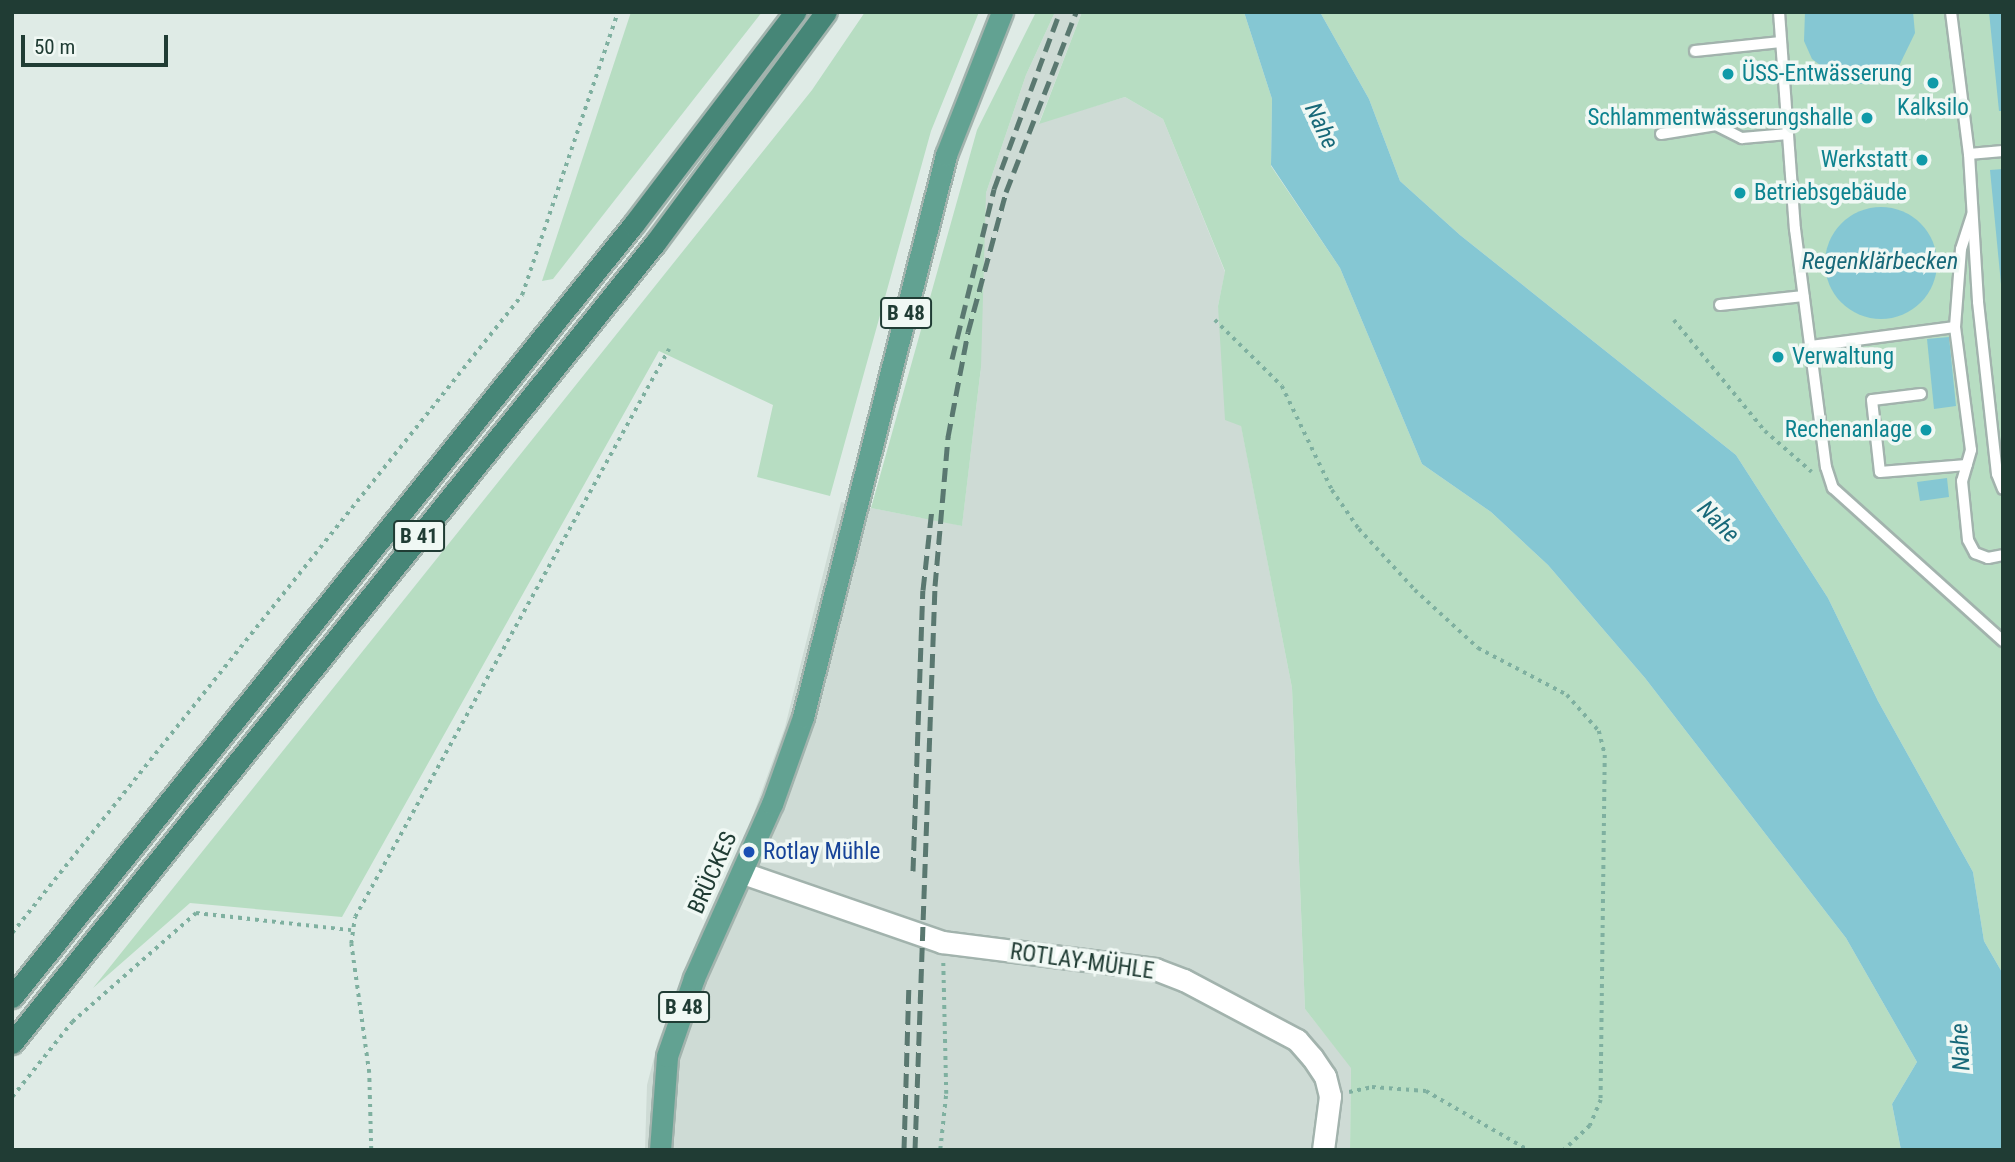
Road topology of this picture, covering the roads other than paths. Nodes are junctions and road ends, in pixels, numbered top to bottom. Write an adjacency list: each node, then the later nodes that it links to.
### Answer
1 (795, 12): 23 (highway, B 41)
2 (827, 12): 24 (highway, B 41)
3 (1002, 12): 22 (main road, BRÜCKES / B 48)
4 (1779, 12): 6 (lane)
5 (1951, 12): 11 (lane)
6 (1781, 42): 7 (lane); 9 (lane)
7 (1695, 51)
8 (1661, 134): 9 (lane)
9 (1788, 134): 13 (lane)
10 (2003, 151): 11 (lane)
11 (1969, 154): 12 (lane)
12 (1974, 210): 15 (lane); 19 (lane)
13 (1804, 296): 14 (lane); 16 (lane)
14 (1720, 305)
15 (1955, 327): 16 (lane); 18 (lane)
16 (1811, 346): 21 (lane)
17 (1922, 394): 18 (lane)
18 (1967, 465): 20 (lane)
19 (2003, 489)
20 (2003, 555)
21 (2003, 641)
22 (743, 873): 25 (main road, BRÜCKES / B 48); 26 (street, ROTLAY-MÜHLE)
23 (12, 997)
24 (12, 1043)
25 (660, 1150)
26 (1323, 1150)

